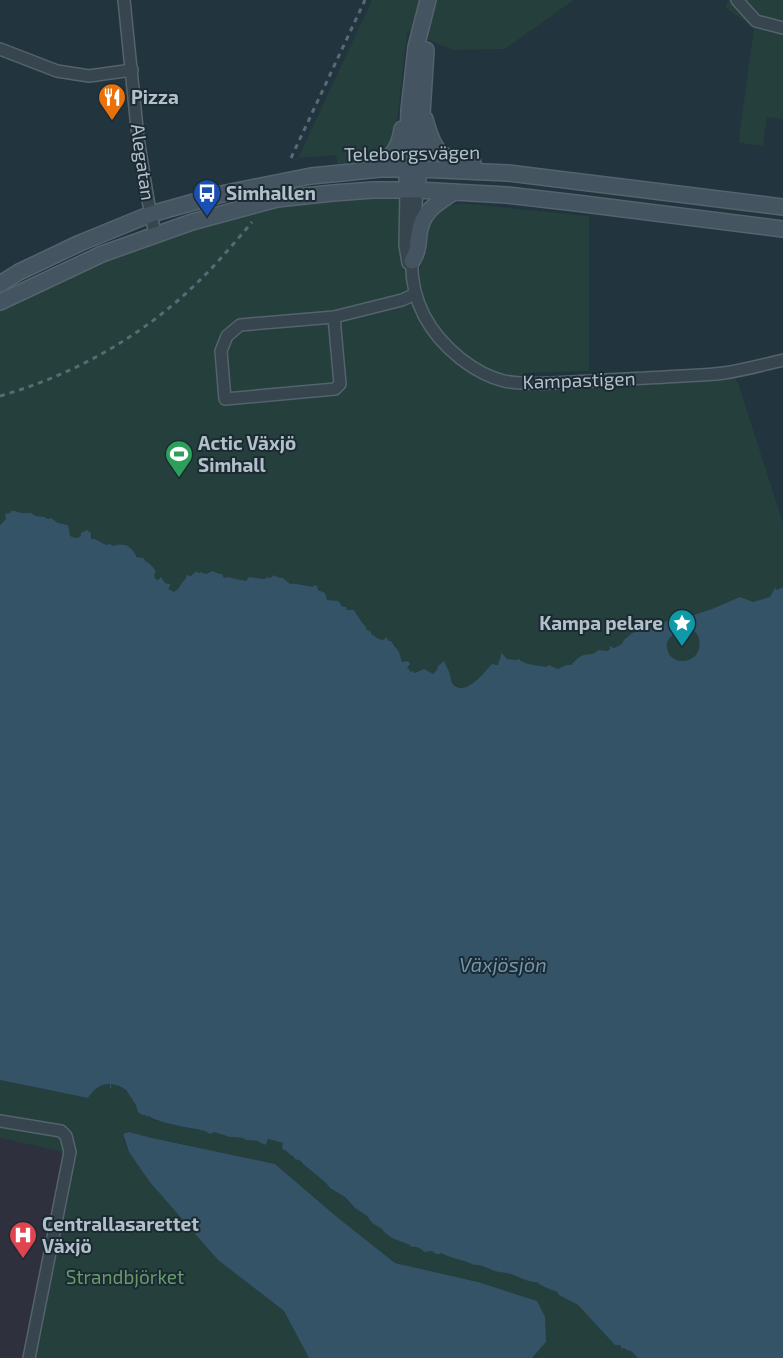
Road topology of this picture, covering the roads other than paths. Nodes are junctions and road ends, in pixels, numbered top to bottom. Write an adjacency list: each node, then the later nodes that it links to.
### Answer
1 (124, 0): 6 (street, Alegatan)
2 (736, 0): 4 (street)
3 (426, 6): 7 (main road); 8 (main road)
4 (783, 28)
5 (0, 49): 6 (street)
6 (132, 70): 15 (street, Alegatan)
7 (411, 96): 9 (main road); 10 (main road)
8 (422, 108): 9 (main road); 11 (main road)
9 (412, 169): 10 (main road, Teleborgsvägen); 11 (main road, Teleborgsvägen); 12 (main road)
10 (367, 170): 15 (main road, Teleborgsvägen)
11 (508, 173): 14 (main road, Teleborgsvägen)
12 (412, 190): 13 (main road, Teleborgsvägen); 17 (main road, Teleborgsvägen); 18 (street, Kampastigen)
13 (454, 192): 16 (main road, Teleborgsvägen); 18 (main road)
14 (783, 207)
15 (151, 214): 17 (street, Alegatan); 19 (main road, Teleborgsvägen)
16 (783, 229)
17 (155, 234): 21 (main road, Teleborgsvägen)
18 (412, 267): 20 (street, Kampastigen)
19 (0, 284)
20 (415, 294): 22 (street); 23 (street, Kampastigen)
21 (0, 302)
22 (334, 317): 22 (street)
23 (783, 360)
24 (0, 1121): 25 (street)
25 (29, 1358)

